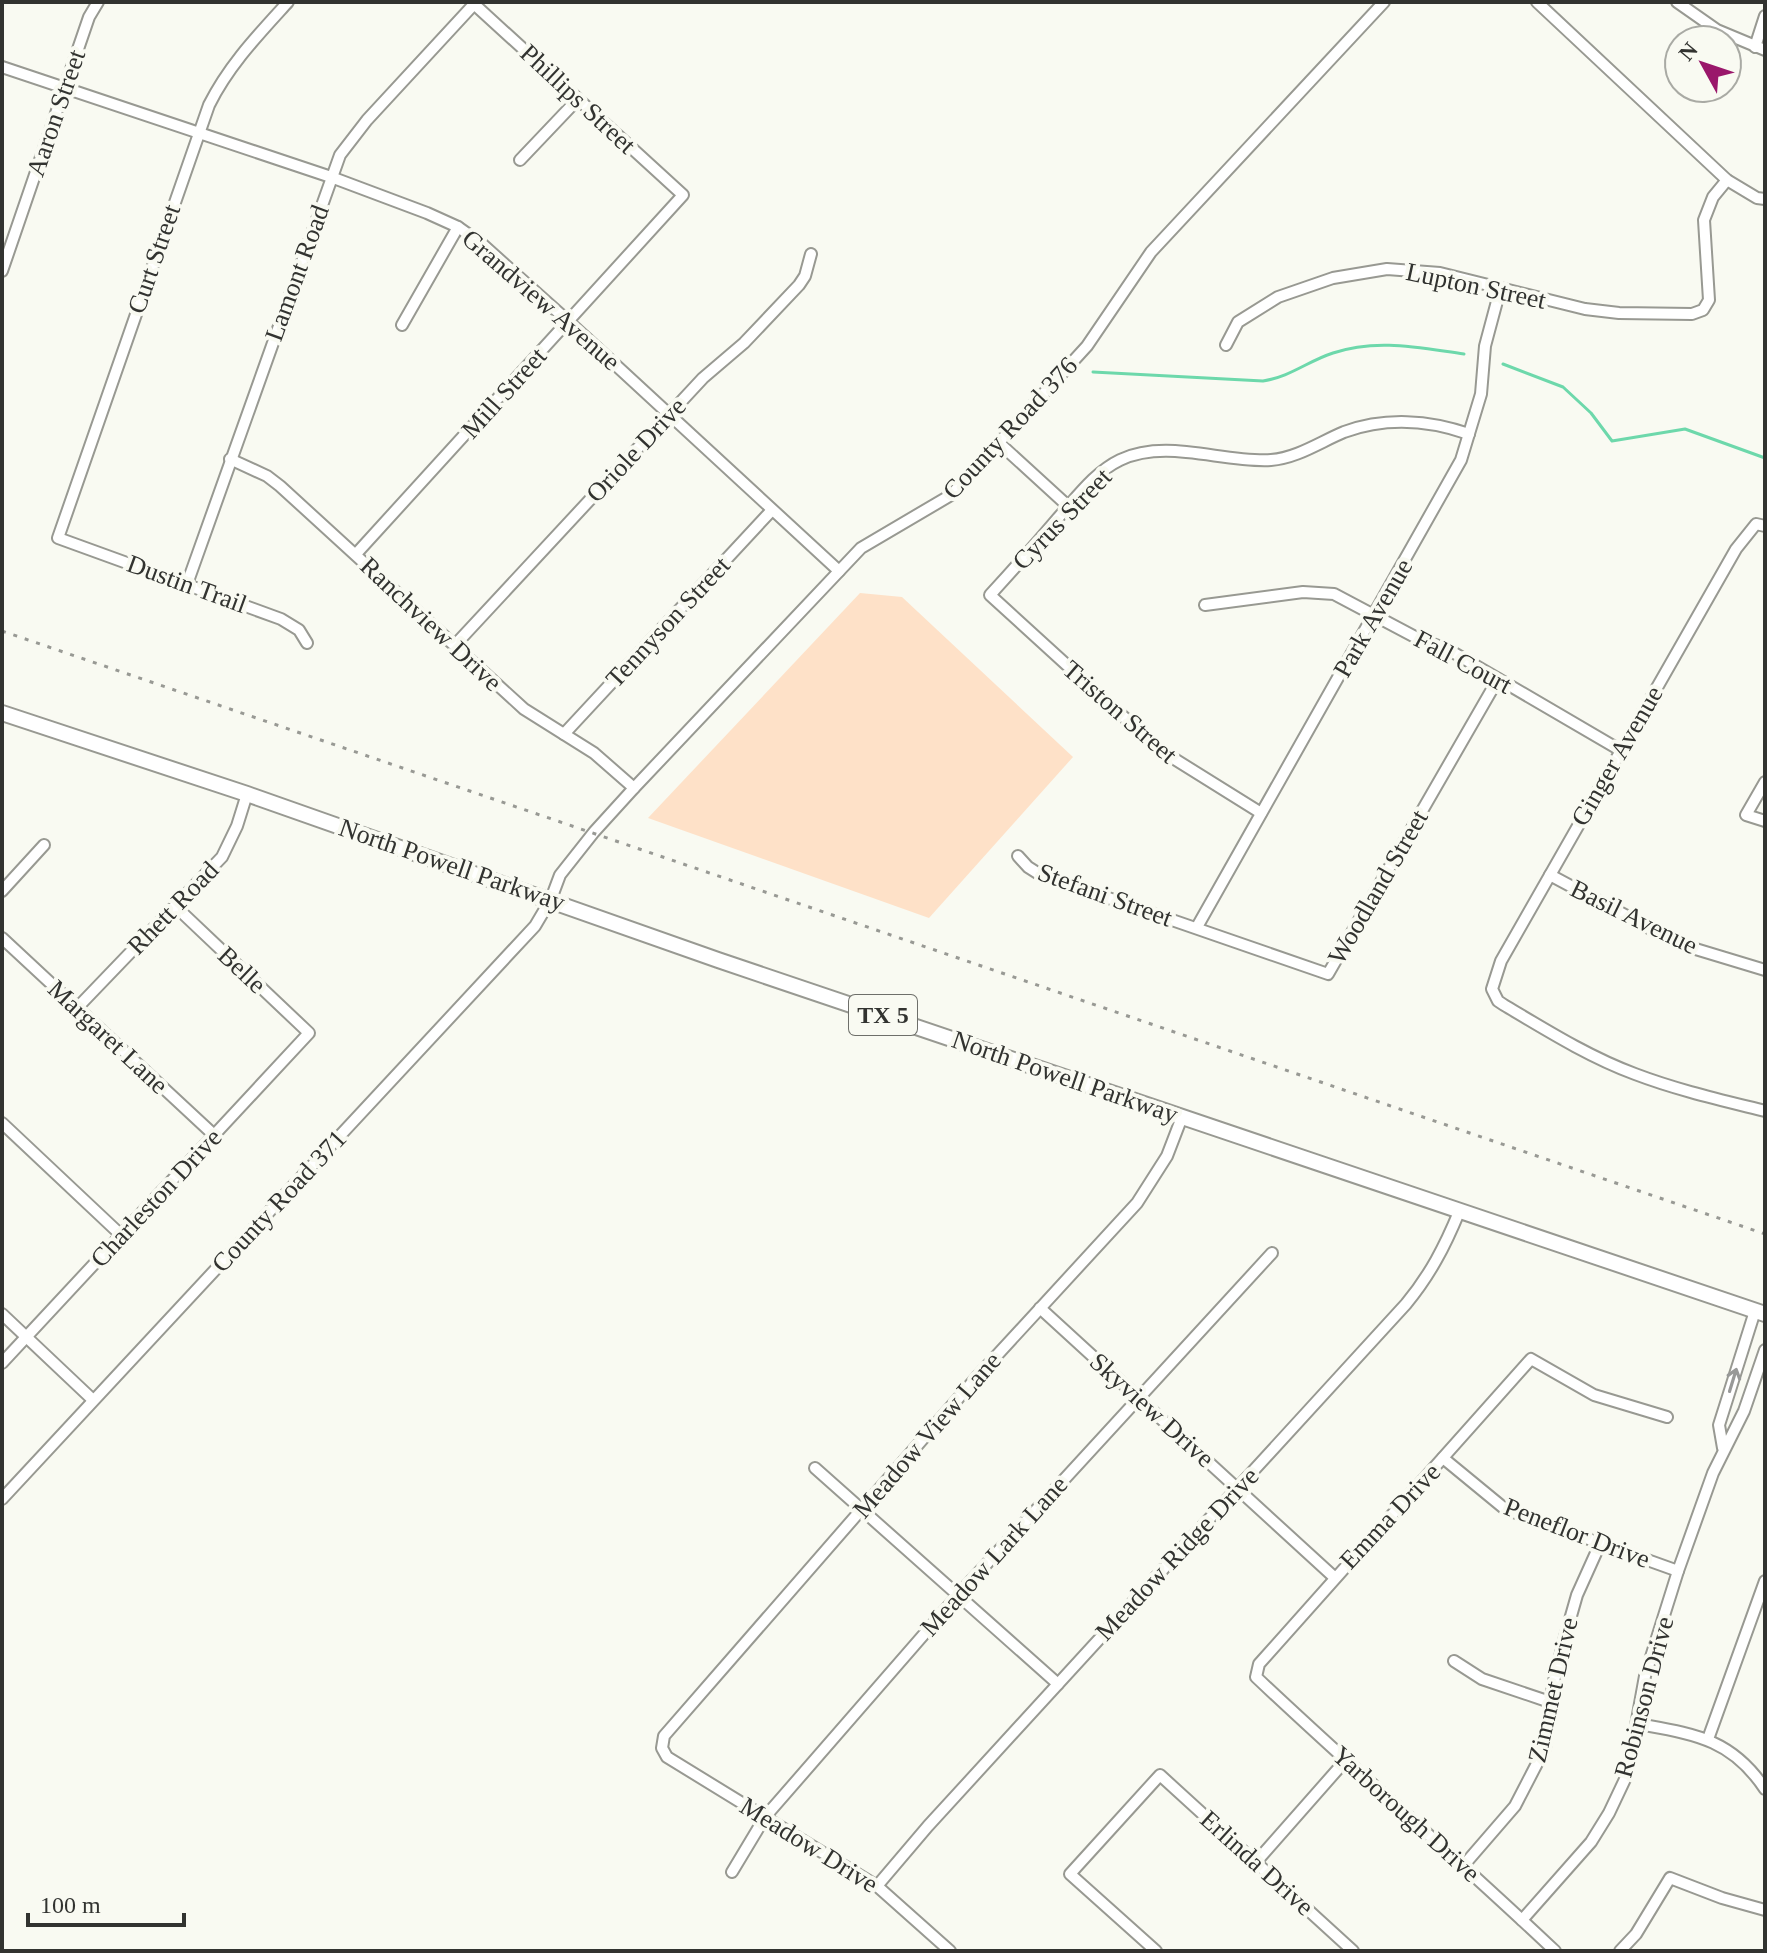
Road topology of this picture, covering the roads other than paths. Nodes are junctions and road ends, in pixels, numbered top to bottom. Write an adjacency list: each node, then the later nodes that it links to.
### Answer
1 (98, 2): 10 (street, Aaron Street)
2 (288, 2): 12 (street, Curt Street)
3 (1384, 2): 27 (street, County Road 376)
4 (1537, 2): 15 (street)
5 (1677, 2): 8 (street)
6 (475, 3): 11 (street, Phillips Street); 14 (street, Lamont Road)
7 (1765, 16): 8 (street)
8 (1760, 49)
9 (2, 67): 10 (street, Grandview Avenue)
10 (65, 88): 12 (street, Grandview Avenue); 20 (street, Aaron Street)
11 (578, 99): 13 (street); 16 (street, Phillips Street)
12 (198, 132): 14 (street, Grandview Avenue); 32 (street, Curt Street)
13 (520, 160)
14 (331, 177): 18 (street, Grandview Avenue); 28 (street, Lamont Road)
15 (1727, 180): 17 (street); 21 (street, Lupton Street)
16 (683, 195): 22 (street, Mill Street)
17 (1765, 199)
18 (458, 227): 22 (street, Grandview Avenue); 23 (street)
19 (811, 254): 25 (street, Oriole Drive)
20 (2, 271)
21 (1500, 290): 24 (street, Lupton Street); 26 (street, Park Avenue)
22 (569, 322): 25 (street, Grandview Avenue); 33 (street, Mill Street)
23 (402, 325)
24 (1226, 345)
25 (670, 414): 30 (street, Grandview Avenue); 40 (street, Oriole Drive)
26 (1469, 434): 29 (street, Cyrus Street); 38 (street, Park Avenue)
27 (999, 443): 29 (street); 34 (street, County Road 376)
28 (230, 459): 33 (street, Ranchview Drive); 35 (street, Lamont Road)
29 (1069, 507): 36 (street, Cyrus Street)
30 (772, 510): 34 (street, Grandview Avenue); 43 (street, Tennyson Street)
31 (1760, 525): 44 (street, Ginger Avenue)
32 (58, 538): 35 (street, Dustin Trail)
33 (356, 554): 40 (street, Ranchview Drive)
34 (839, 571): 46 (street, County Road 376)
35 (187, 584): 39 (street, Dustin Trail)
36 (990, 595): 48 (street, Triston Street)
37 (1205, 605): 38 (street, Fall Court)
38 (1375, 615): 41 (street, Fall Court); 48 (street, Park Avenue)
39 (307, 643)
40 (455, 645): 43 (street, Ranchview Drive)
41 (1498, 679): 44 (street, Fall Court); 56 (street, Woodland Street)
42 (2, 713): 47 (main road, North Powell Parkway / TX 5)
43 (564, 734): 46 (street, Ranchview Drive)
44 (1620, 750): 52 (street, Ginger Avenue)
45 (1765, 782): 49 (street)
46 (634, 788): 54 (street, County Road 376)
47 (247, 794): 54 (main road, North Powell Parkway / TX 5); 55 (street, Rhett Road)
48 (1261, 813): 56 (street, Park Avenue)
49 (1765, 821)
50 (44, 845): 53 (street)
51 (1018, 856): 56 (street, Stefani Street)
52 (1550, 875): 58 (street, Basil Avenue); 61 (street, Ginger Avenue)
53 (2, 891)
54 (551, 899): 62 (main road, North Powell Parkway / TX 5); 75 (street, County Road 371)
55 (175, 906): 59 (street, Rhett Road); 60 (street, Belle)
56 (1197, 927)
57 (2, 938): 59 (street, Margaret Lane)
58 (1765, 970)
59 (77, 1008): 64 (street, Margaret Lane)
60 (309, 1033): 64 (street, Charleston Drive)
61 (1765, 1111)
62 (1182, 1117): 65 (main road, North Powell Parkway / TX 5); 68 (street, Meadow View Lane)
63 (2, 1123): 66 (street)
64 (214, 1135): 66 (street, Charleston Drive)
65 (1459, 1212): 69 (main road, North Powell Parkway / TX 5); 80 (street, Meadow Ridge Drive)
66 (121, 1235): 71 (street, Charleston Drive)
67 (1272, 1253): 74 (street, Meadow Lark Lane)
68 (1040, 1308): 74 (street, Skyview Drive); 82 (street, Meadow View Lane)
69 (1760, 1313): 77 (street, Robinson Drive, one-way to 69)
70 (2, 1314): 71 (street)
71 (26, 1337): 73 (street, Charleston Drive); 75 (street)
72 (1765, 1350): 77 (street, Robinson Drive)
73 (2, 1363)
74 (1138, 1398): 80 (street, Skyview Drive); 87 (street, Meadow Lark Lane)
75 (93, 1400): 81 (street, County Road 371)
76 (1667, 1417): 78 (street, Emma Drive)
77 (1724, 1450): 84 (street, Robinson Drive)
78 (1443, 1458): 83 (street, Peneflor Drive); 85 (street, Emma Drive)
79 (815, 1468): 82 (street)
80 (1238, 1487): 85 (street, Skyview Drive); 90 (street, Meadow Ridge Drive)
81 (2, 1499)
82 (862, 1509): 87 (street); 94 (street, Meadow View Lane)
83 (1600, 1544): 84 (street, Peneflor Drive); 91 (street, Zimmet Drive)
84 (1678, 1571): 92 (street, Robinson Drive)
85 (1334, 1577): 89 (street, Emma Drive)
86 (1765, 1581): 93 (street)
87 (959, 1594): 90 (street); 97 (street, Meadow Lark Lane)
88 (1454, 1661): 91 (street)
89 (1256, 1677): 95 (street, Yarborough Drive)
90 (1058, 1684): 101 (street, Meadow Ridge Drive)
91 (1550, 1702): 99 (street, Zimmet Drive)
92 (1638, 1724): 93 (street); 103 (street, Robinson Drive)
93 (1708, 1739): 96 (street)
94 (662, 1748): 97 (street, Meadow Drive)
95 (1345, 1761): 98 (street); 99 (street, Yarborough Drive)
96 (1765, 1789)
97 (765, 1817): 100 (street, Meadow Lark Lane); 101 (street, Meadow Drive)
98 (1256, 1862): 105 (street, Erlinda Drive); 106 (street, Erlinda Drive)
99 (1464, 1865): 103 (street, Yarborough Drive)
100 (732, 1872)
101 (877, 1886): 104 (street, Meadow Drive)
102 (1765, 1910): 108 (street)
103 (1522, 1920): 107 (street, Yarborough Drive)
104 (950, 1951)
105 (1156, 1951)
106 (1353, 1951)
107 (1555, 1951)
108 (1620, 1951)

